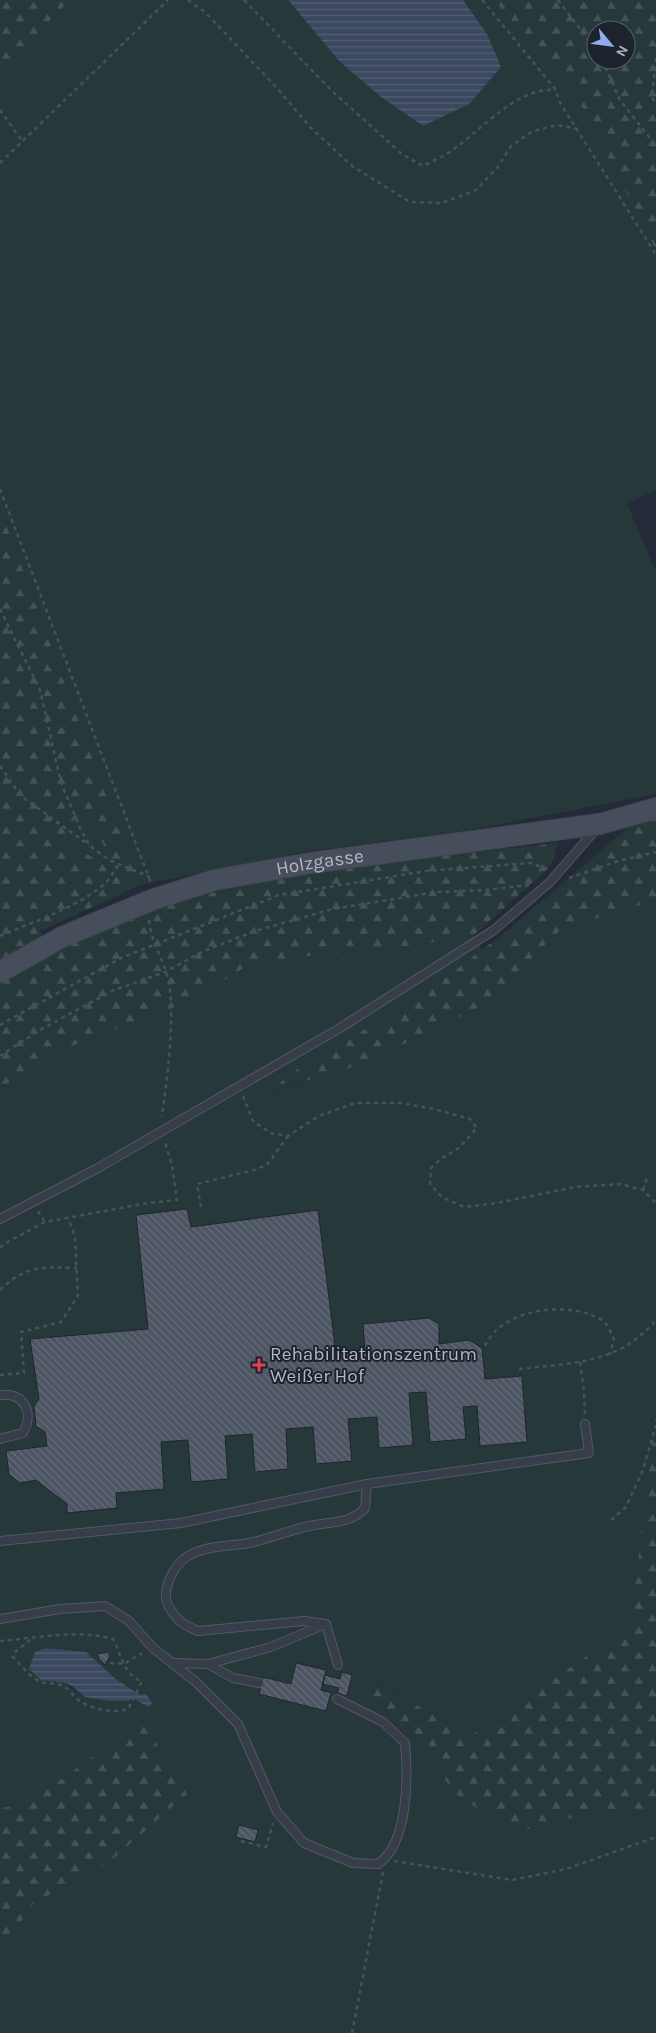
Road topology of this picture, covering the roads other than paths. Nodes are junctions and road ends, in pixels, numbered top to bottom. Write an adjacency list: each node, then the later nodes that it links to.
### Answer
1 (656, 808): 2 (street, Holzgasse)
2 (600, 824): 3 (street, Holzgasse); 4 (lane)
3 (0, 972)
4 (0, 1219)
5 (0, 1395): 7 (lane)
6 (585, 1424): 8 (lane)
7 (0, 1439)
8 (367, 1484): 9 (lane); 11 (lane)
9 (0, 1542)
10 (0, 1618): 12 (lane)
11 (326, 1624): 13 (lane); 14 (lane)
12 (172, 1663): 13 (lane); 16 (lane)
13 (208, 1664): 15 (lane)
14 (338, 1665)
15 (259, 1682)
16 (337, 1699)

